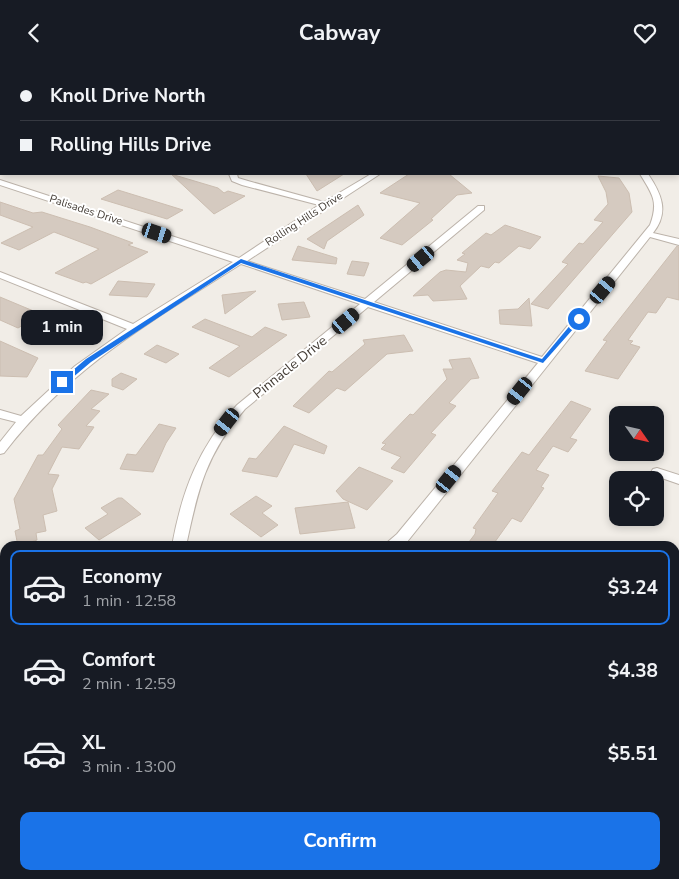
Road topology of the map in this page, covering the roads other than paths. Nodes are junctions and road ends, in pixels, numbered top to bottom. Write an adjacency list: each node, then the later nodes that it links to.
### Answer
1 (233, 175): 5 (street)
2 (374, 175): 5 (street, Rolling Hills Drive)
3 (645, 175): 7 (street)
4 (0, 182): 9 (street, Palisades Drive)
5 (326, 205): 9 (street, Rolling Hills Drive)
6 (481, 208): 11 (street, Pinnacle Drive)
7 (648, 234): 8 (street); 13 (street)
8 (679, 242)
9 (241, 261): 11 (street, Palisades Drive); 12 (street, Rolling Hills Drive)
10 (0, 275): 12 (street)
11 (368, 303): 13 (street, Palisades Drive); 19 (street, Pinnacle Drive)
12 (136, 329): 15 (street, Rolling Hills Drive)
13 (543, 361): 20 (street)
14 (0, 414): 15 (street)
15 (23, 420): 16 (street, Rolling Hills Drive)
16 (0, 450)
17 (664, 475): 18 (street)
18 (679, 480)
19 (180, 541)
20 (398, 541)

